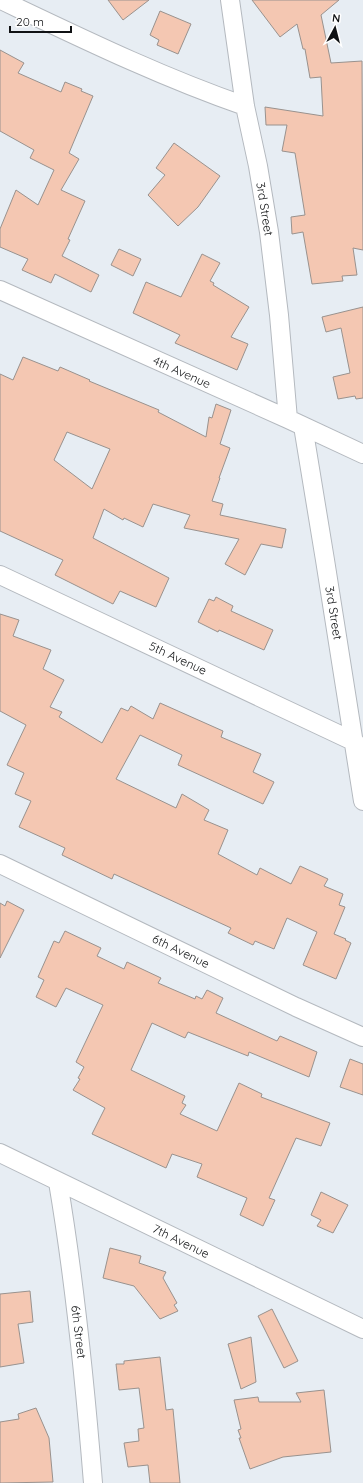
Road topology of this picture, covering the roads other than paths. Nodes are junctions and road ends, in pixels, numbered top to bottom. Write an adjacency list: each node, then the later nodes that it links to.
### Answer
1 (1, 0): 3 (street)
2 (230, 0): 3 (street, 3rd Street)
3 (245, 106): 5 (street, 3rd Street)
4 (0, 290): 5 (street, 4th Avenue)
5 (295, 422): 6 (street, 4th Avenue); 8 (street, 3rd Street)
6 (363, 454)
7 (0, 575): 8 (street, 5th Avenue)
8 (354, 742): 9 (street, 3rd Street)
9 (363, 801)
10 (0, 864): 11 (street, 6th Avenue)
11 (363, 1037)
12 (0, 1153): 13 (street, 7th Avenue)
13 (58, 1182): 14 (street, 7th Avenue); 15 (street, 6th Street)
14 (363, 1329)
15 (93, 1483)

